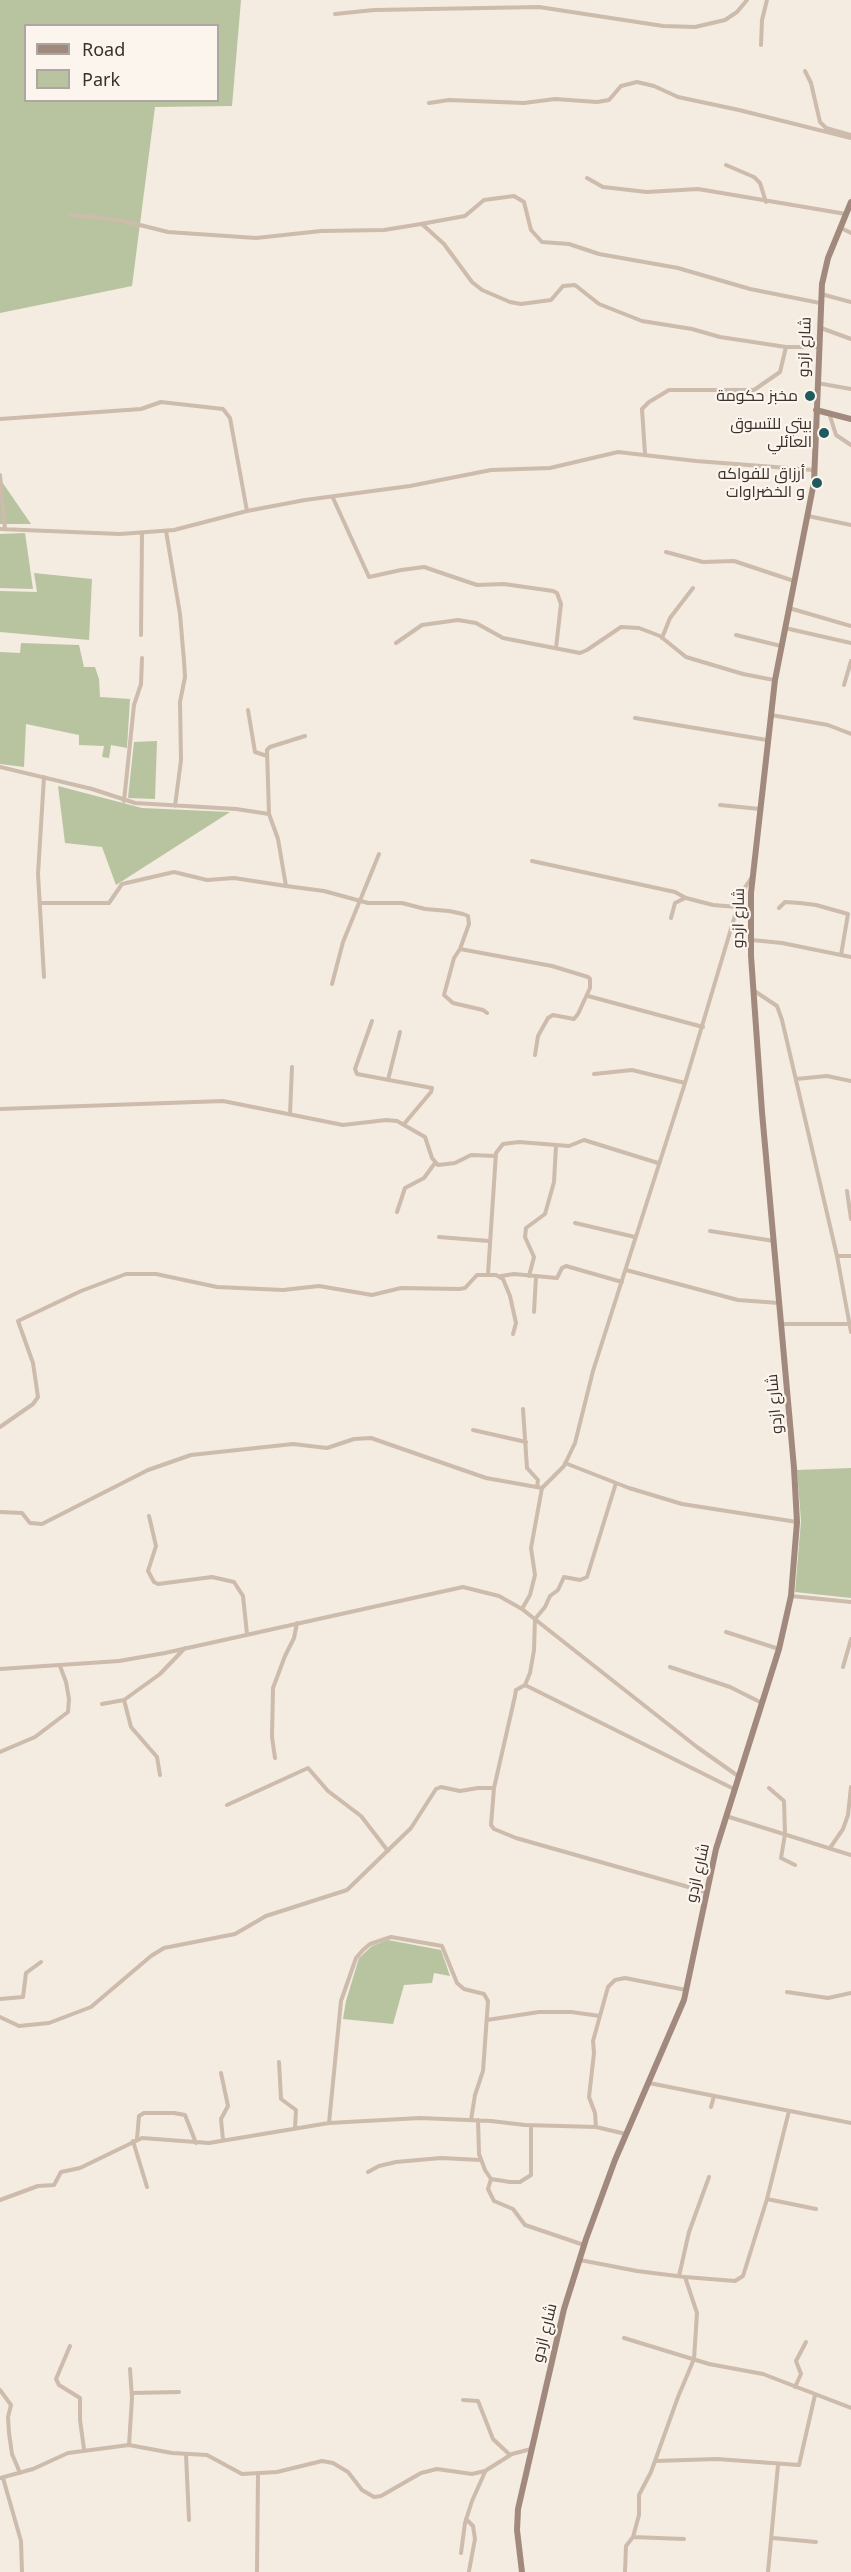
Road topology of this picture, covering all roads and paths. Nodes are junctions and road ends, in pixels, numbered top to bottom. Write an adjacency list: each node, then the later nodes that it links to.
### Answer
1 (747, 0): 3 (street)
2 (767, 0): 4 (street)
3 (335, 14)
4 (761, 45)
5 (805, 71): 7 (street)
6 (429, 103): 7 (street)
7 (851, 136)
8 (726, 165): 10 (street)
9 (587, 178): 10 (street)
10 (766, 202): 12 (street)
11 (851, 202): 12 (street, شارع ازدو)
12 (846, 214): 15 (street, شارع ازدو)
13 (71, 215): 14 (street)
14 (421, 224): 19 (street); 22 (street)
15 (840, 228): 16 (street); 17 (street, شارع ازدو)
16 (851, 233)
17 (820, 294): 18 (street); 19 (street, شارع ازدو)
18 (851, 302)
19 (820, 303): 20 (street, شارع ازدو)
20 (818, 327): 21 (street); 23 (street, شارع ازدو)
21 (851, 339)
22 (786, 346): 23 (street); 31 (street)
23 (818, 347): 24 (street, شارع ازدو)
24 (817, 383): 25 (street); 26 (street, شارع ازدو)
25 (851, 389)
26 (816, 410): 27 (street); 32 (street, شارع ازدو)
27 (829, 413): 28 (street); 30 (street)
28 (851, 418)
29 (0, 419): 35 (street)
30 (851, 445)
31 (645, 454): 32 (street); 34 (street)
32 (815, 470): 36 (street, شارع ازدو)
33 (0, 475): 38 (street)
34 (333, 498): 35 (street); 53 (street)
35 (247, 511): 39 (street)
36 (808, 516): 37 (street); 42 (street, شارع ازدو)
37 (851, 525)
38 (2, 529): 40 (street)
39 (166, 531): 40 (street); 69 (street)
40 (142, 533): 47 (street)
41 (666, 552): 42 (street)
42 (795, 582): 44 (street, شارع ازدو)
43 (693, 588): 49 (street)
44 (789, 608): 45 (street); 46 (street, شارع ازدو)
45 (851, 626)
46 (785, 628): 51 (street); 52 (street, شارع ازدو)
47 (141, 635)
48 (736, 635): 52 (street)
49 (662, 638): 53 (street); 56 (street)
50 (396, 643): 53 (street)
51 (851, 643)
52 (781, 646): 56 (street, شارع ازدو)
53 (556, 648)
54 (142, 657): 67 (street)
55 (851, 661): 57 (street)
56 (775, 680): 59 (street, شارع ازدو)
57 (844, 685)
58 (248, 710): 64 (street)
59 (770, 715): 61 (street); 63 (street, شارع ازدو)
60 (635, 718): 63 (street)
61 (851, 734)
62 (305, 736): 64 (street)
63 (767, 740): 70 (street, شارع ازدو)
64 (267, 756): 71 (street)
65 (0, 767): 66 (street)
66 (44, 777): 67 (street); 78 (street)
67 (124, 801): 69 (street)
68 (720, 805): 70 (street)
69 (175, 806): 71 (street)
70 (760, 809): 74 (street, شارع ازدو)
71 (269, 814): 75 (street)
72 (379, 854): 77 (street)
73 (532, 861): 76 (street)
74 (753, 876): 79 (street); 82 (street, شارع ازدو)
75 (286, 886): 77 (street); 78 (street)
76 (686, 898): 79 (street); 81 (street)
77 (360, 902): 83 (street); 87 (street)
78 (40, 903): 86 (street)
79 (737, 907): 92 (street)
80 (779, 908): 84 (street)
81 (671, 918)
82 (751, 940): 84 (street); 88 (street, شارع ازدو)
83 (460, 949): 89 (street); 90 (street)
84 (841, 955): 85 (street)
85 (851, 957)
86 (44, 977)
87 (332, 984)
88 (753, 990): 97 (street); 116 (street, شارع ازدو)
89 (588, 996): 92 (street); 94 (street)
90 (486, 1013)
91 (372, 1021): 98 (street)
92 (702, 1027): 100 (street)
93 (400, 1032): 98 (street)
94 (535, 1055)
95 (292, 1067): 102 (street)
96 (594, 1074): 100 (street)
97 (796, 1079): 99 (street); 117 (street)
98 (388, 1080): 103 (street)
99 (851, 1081)
100 (685, 1083): 107 (street)
101 (0, 1109): 102 (street)
102 (290, 1114): 103 (street)
103 (404, 1124): 106 (street)
104 (556, 1146): 105 (street); 107 (street); 122 (street)
105 (496, 1156): 106 (street); 115 (street)
106 (435, 1163): 109 (street)
107 (659, 1163): 113 (street)
108 (847, 1191): 110 (street)
109 (397, 1212)
110 (851, 1219)
111 (575, 1223): 113 (street)
112 (710, 1231): 116 (street)
113 (635, 1236): 119 (street)
114 (439, 1237): 115 (street)
115 (489, 1241): 120 (street)
116 (775, 1241): 125 (street, شارع ازدو)
117 (837, 1256): 118 (street); 126 (street)
118 (851, 1256)
119 (626, 1270): 124 (street); 125 (street)
120 (488, 1274): 121 (street); 133 (street)
121 (501, 1276): 122 (street); 131 (street)
122 (529, 1276): 123 (street)
123 (536, 1277): 124 (street); 127 (street)
124 (622, 1282): 136 (street)
125 (779, 1303): 128 (street, شارع ازدو)
126 (849, 1303): 129 (street)
127 (534, 1312)
128 (781, 1324): 129 (street); 141 (street, شارع ازدو)
129 (850, 1324): 130 (street)
130 (851, 1332)
131 (513, 1334)
132 (523, 1408): 135 (street)
133 (0, 1427)
134 (473, 1430): 135 (street)
135 (526, 1442): 138 (street)
136 (565, 1463): 137 (street); 138 (street)
137 (616, 1483): 141 (street); 145 (street)
138 (540, 1487): 139 (street); 144 (street)
139 (0, 1512)
140 (149, 1516): 148 (street)
141 (797, 1522): 142 (street, شارع ازدو)
142 (791, 1596): 143 (street); 151 (street, شارع ازدو)
143 (851, 1602)
144 (522, 1609): 145 (street); 146 (street)
145 (535, 1619): 156 (street); 163 (street)
146 (297, 1623): 148 (street); 161 (street)
147 (726, 1632): 151 (street)
148 (247, 1634): 150 (street)
149 (851, 1639): 154 (street)
150 (185, 1648): 152 (street); 157 (street)
151 (779, 1649): 158 (street, شارع ازدو)
152 (60, 1666): 155 (street); 160 (street)
153 (670, 1667): 158 (street)
154 (843, 1667)
155 (0, 1669)
156 (525, 1685): 165 (street); 167 (street)
157 (124, 1700): 159 (street); 162 (street)
158 (763, 1703): 163 (street, شارع ازدو)
159 (102, 1704)
160 (0, 1752)
161 (275, 1758)
162 (160, 1775)
163 (739, 1777): 167 (street, شارع ازدو)
164 (851, 1787): 171 (street)
165 (494, 1788): 172 (street); 175 (street)
166 (769, 1788): 170 (street)
167 (734, 1789): 169 (street, شارع ازدو)
168 (227, 1805): 172 (street)
169 (726, 1815): 170 (street); 175 (street, شارع ازدو)
170 (785, 1834): 171 (street); 174 (street)
171 (830, 1848): 173 (street)
172 (388, 1851): 182 (street)
173 (851, 1855)
174 (795, 1865)
175 (707, 1892): 177 (street, شارع ازدو)
176 (41, 1962): 180 (street)
177 (686, 1990): 181 (street); 186 (street, شارع ازدو)
178 (787, 1992): 179 (street)
179 (851, 1993)
180 (0, 1999)
181 (600, 2016): 183 (street); 195 (street)
182 (0, 2017)
183 (487, 2020): 190 (street); 192 (street)
184 (279, 2062): 196 (street)
185 (221, 2073): 199 (street)
186 (649, 2083): 187 (street); 197 (street, شارع ازدو)
187 (714, 2096): 188 (street); 189 (street)
188 (711, 2108)
189 (789, 2111): 193 (street); 206 (street)
190 (471, 2120): 191 (street); 192 (street)
191 (478, 2120): 194 (street); 201 (street)
192 (329, 2123): 196 (street)
193 (851, 2123)
194 (531, 2126): 195 (street); 204 (street)
195 (596, 2127): 197 (street)
196 (295, 2128): 199 (street)
197 (626, 2134): 209 (street, شارع ازدو)
198 (135, 2140): 200 (street); 200 (street); 205 (street); 207 (street)
199 (223, 2140): 200 (street)
200 (196, 2143)
201 (480, 2160): 202 (street); 204 (street)
202 (368, 2172)
203 (709, 2177): 211 (street)
204 (491, 2179): 209 (street)
205 (147, 2187)
206 (767, 2199): 208 (street); 212 (street)
207 (0, 2200)
208 (816, 2209)
209 (584, 2245): 210 (street, شارع ازدو)
210 (579, 2260): 211 (street); 227 (street, شارع ازدو)
211 (679, 2276): 212 (street)
212 (685, 2277): 216 (street)
213 (624, 2338): 216 (street)
214 (806, 2342): 218 (street)
215 (70, 2346): 226 (street)
216 (694, 2359): 218 (street); 230 (street)
217 (130, 2368): 221 (street)
218 (795, 2387): 222 (street)
219 (0, 2390): 233 (street)
220 (178, 2392): 221 (street)
221 (132, 2393): 225 (street)
222 (815, 2395): 224 (street); 231 (street)
223 (464, 2400): 229 (street)
224 (851, 2408)
225 (129, 2445): 226 (street); 228 (street)
226 (84, 2449): 233 (street)
227 (531, 2449): 229 (street); 246 (street, شارع ازدو)
228 (186, 2454): 234 (street); 237 (street)
229 (510, 2455): 232 (street)
230 (655, 2461): 231 (street); 238 (street)
231 (778, 2465): 240 (street)
232 (485, 2472): 234 (street); 236 (street)
233 (20, 2473): 235 (street)
234 (258, 2473): 245 (street)
235 (2, 2478): 244 (street)
236 (466, 2519): 242 (street); 243 (street)
237 (189, 2520)
238 (633, 2537): 239 (street); 247 (street)
239 (684, 2538)
240 (773, 2538): 241 (street); 248 (street)
241 (816, 2542)
242 (461, 2553)
243 (469, 2571)
244 (22, 2572)
245 (257, 2572)
246 (522, 2572)
247 (625, 2572)
248 (768, 2572)

